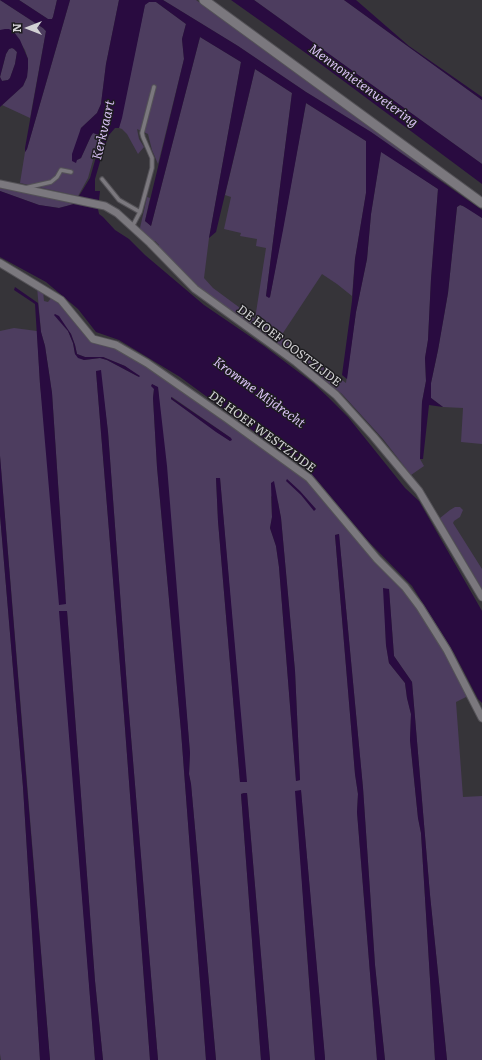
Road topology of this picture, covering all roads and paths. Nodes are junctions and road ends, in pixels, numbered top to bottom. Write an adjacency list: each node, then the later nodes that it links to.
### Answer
1 (208, 1): 7 (street)
2 (154, 87): 8 (lane)
3 (71, 172): 6 (lane)
4 (102, 180): 8 (lane)
5 (0, 184): 6 (street)
6 (22, 188): 9 (street)
7 (482, 203)
8 (140, 212): 9 (lane)
9 (132, 227): 11 (street, DE HOEF OOSTZIJDE)
10 (0, 263): 12 (street, DE HOEF WESTZIJDE)
11 (482, 597)
12 (482, 718)

